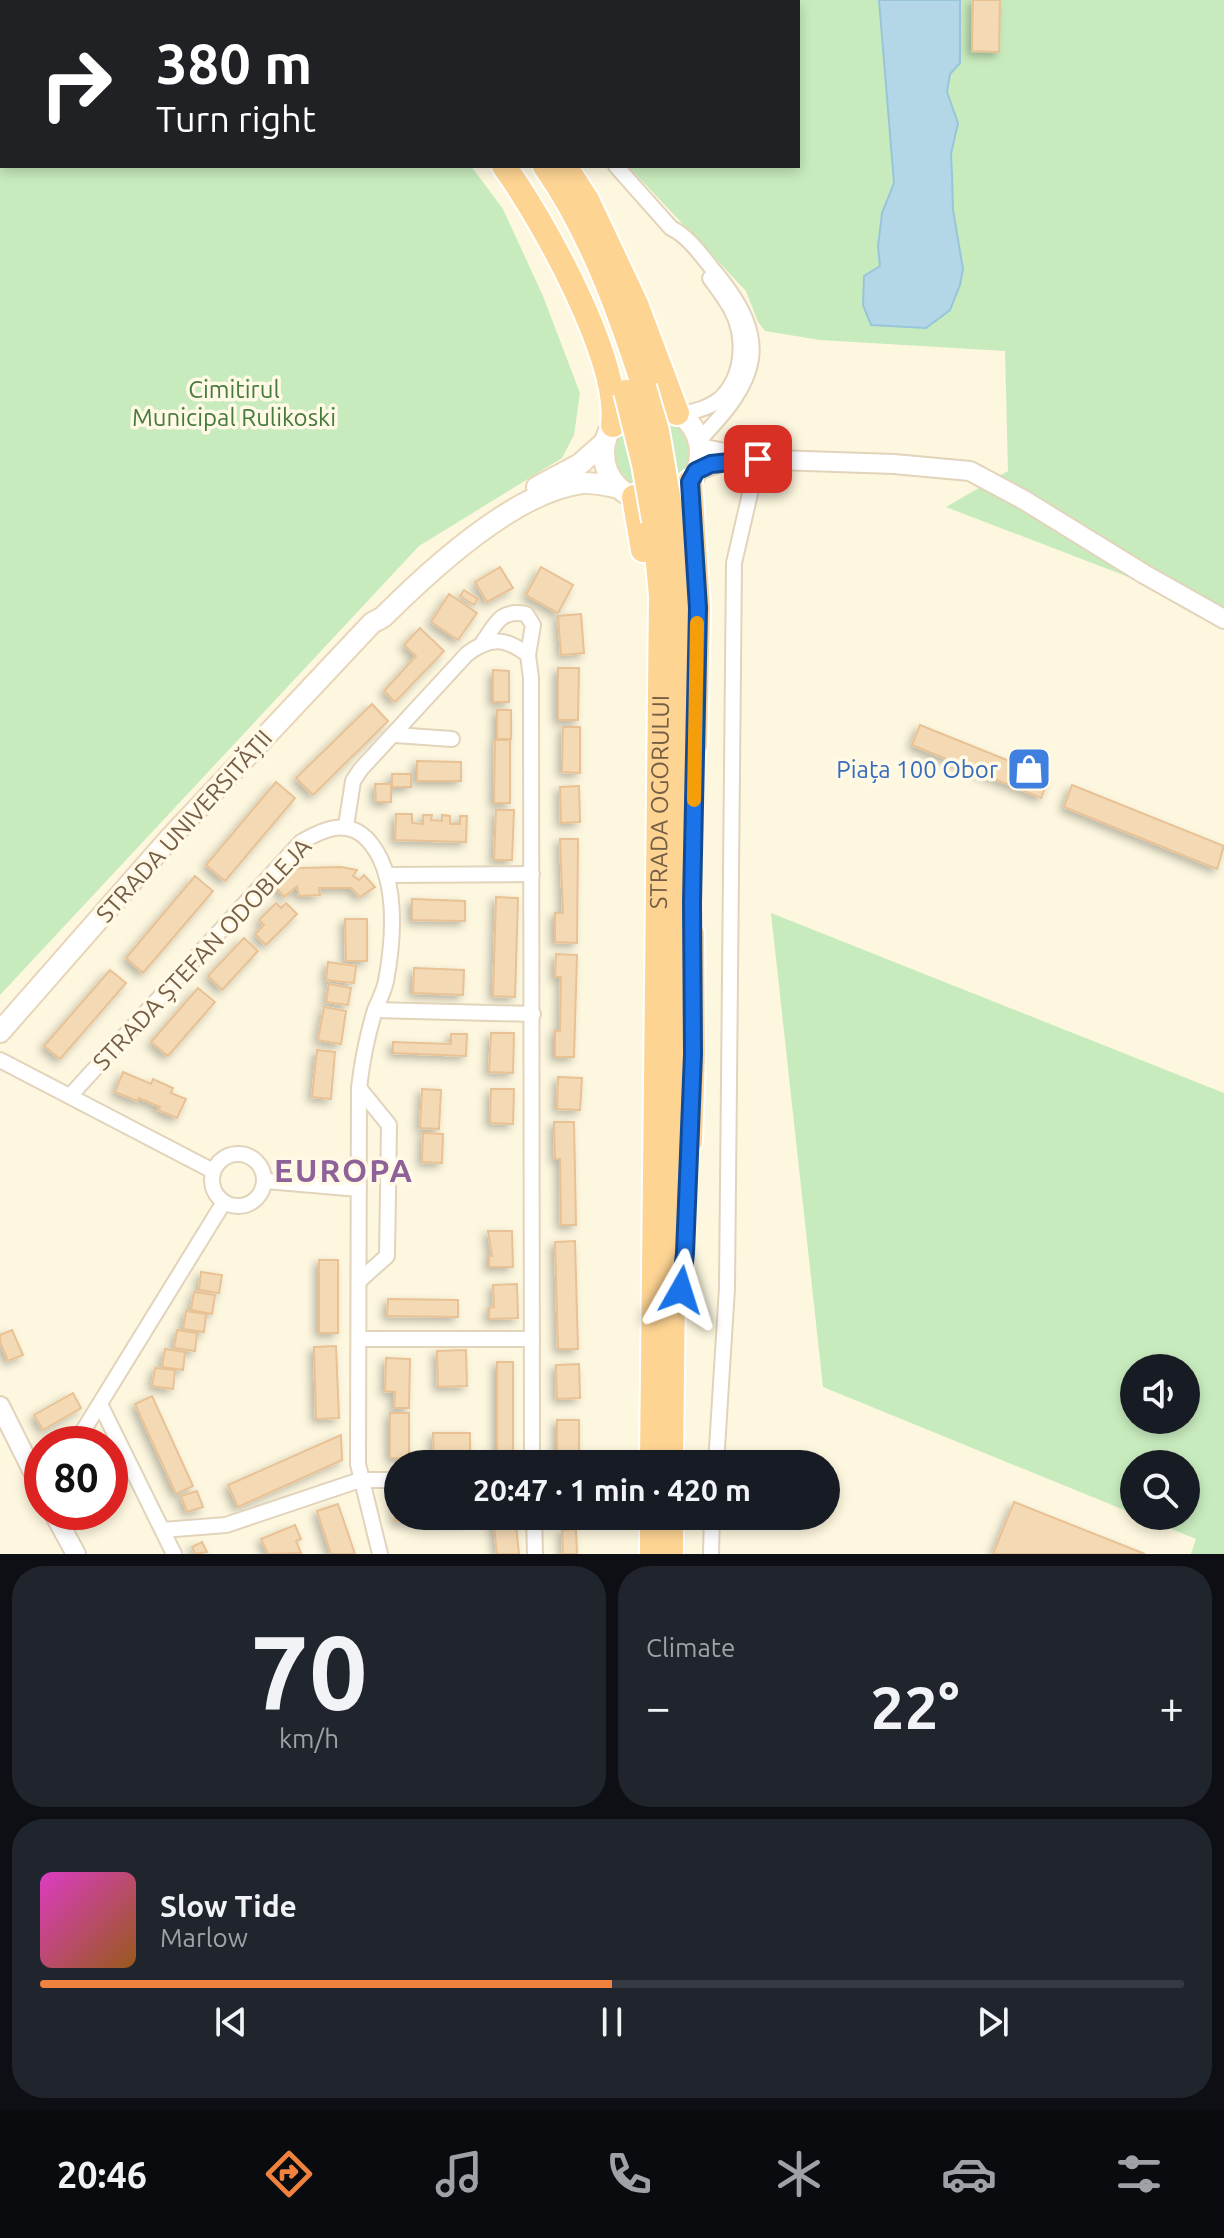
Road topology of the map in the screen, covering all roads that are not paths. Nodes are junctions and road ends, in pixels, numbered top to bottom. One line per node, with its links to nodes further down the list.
1 (505, 168): 9 (highway)
2 (524, 168): 7 (highway, STRADA OGORULUI)
3 (546, 168): 7 (highway, STRADA OGORULUI)
4 (566, 168): 8 (highway)
5 (618, 168): 6 (street)
6 (671, 228): 8 (street); 10 (street)
7 (635, 389): 34 (highway, STRADA OGORULUI, bridge)
8 (679, 414): 9 (main road); 10 (main road)
9 (609, 433): 13 (main road); 15 (main road, STRADA UNIVERSITĂȚII)
10 (698, 444): 11 (street); 12 (main road)
11 (754, 459): 12 (street); 14 (street); 43 (street)
12 (693, 476): 13 (main road); 34 (highway)
13 (627, 493): 15 (main road, STRADA UNIVERSITĂȚII); 34 (highway)
14 (1224, 619)
15 (372, 623): 25 (main road, STRADA UNIVERSITĂȚII)
16 (483, 642): 17 (street); 17 (street); 18 (street)
17 (528, 655): 21 (street)
18 (395, 735): 19 (street); 20 (street)
19 (452, 739)
20 (346, 826): 22 (street); 28 (street, STRADA ȘTEFAN ODOBLEJA)
21 (532, 874): 22 (street); 24 (street)
22 (386, 875): 23 (street)
23 (375, 1010): 24 (street); 27 (street)
24 (533, 1014): 36 (street)
25 (0, 1032)
26 (0, 1060): 28 (street)
27 (359, 1088): 31 (street); 33 (street)
28 (70, 1096): 29 (street)
29 (213, 1171): 30 (street); 32 (street)
30 (266, 1181): 31 (street); 32 (street)
31 (359, 1189): 33 (street)
32 (224, 1202): 37 (street)
33 (359, 1281): 35 (street)
34 (663, 1321): 41 (highway, STRADA OGORULUI); 42 (highway, STRADA OGORULUI)
35 (359, 1339): 36 (street); 45 (street)
36 (532, 1339): 40 (street)
37 (100, 1404): 39 (street); 48 (street)
38 (0, 1406): 44 (street)
39 (86, 1426)
40 (532, 1450)
41 (653, 1450)
42 (670, 1450)
43 (717, 1450)
44 (24, 1454)
45 (360, 1480): 46 (street); 48 (street); 55 (street)
46 (384, 1480)
47 (63, 1530): 53 (street)
48 (163, 1530): 54 (street)
49 (534, 1530): 56 (street)
50 (652, 1530): 57 (highway)
51 (671, 1530): 58 (highway)
52 (712, 1530): 59 (street)
53 (76, 1554)
54 (174, 1554)
55 (380, 1554)
56 (535, 1554)
57 (652, 1554)
58 (671, 1554)
59 (711, 1554)

